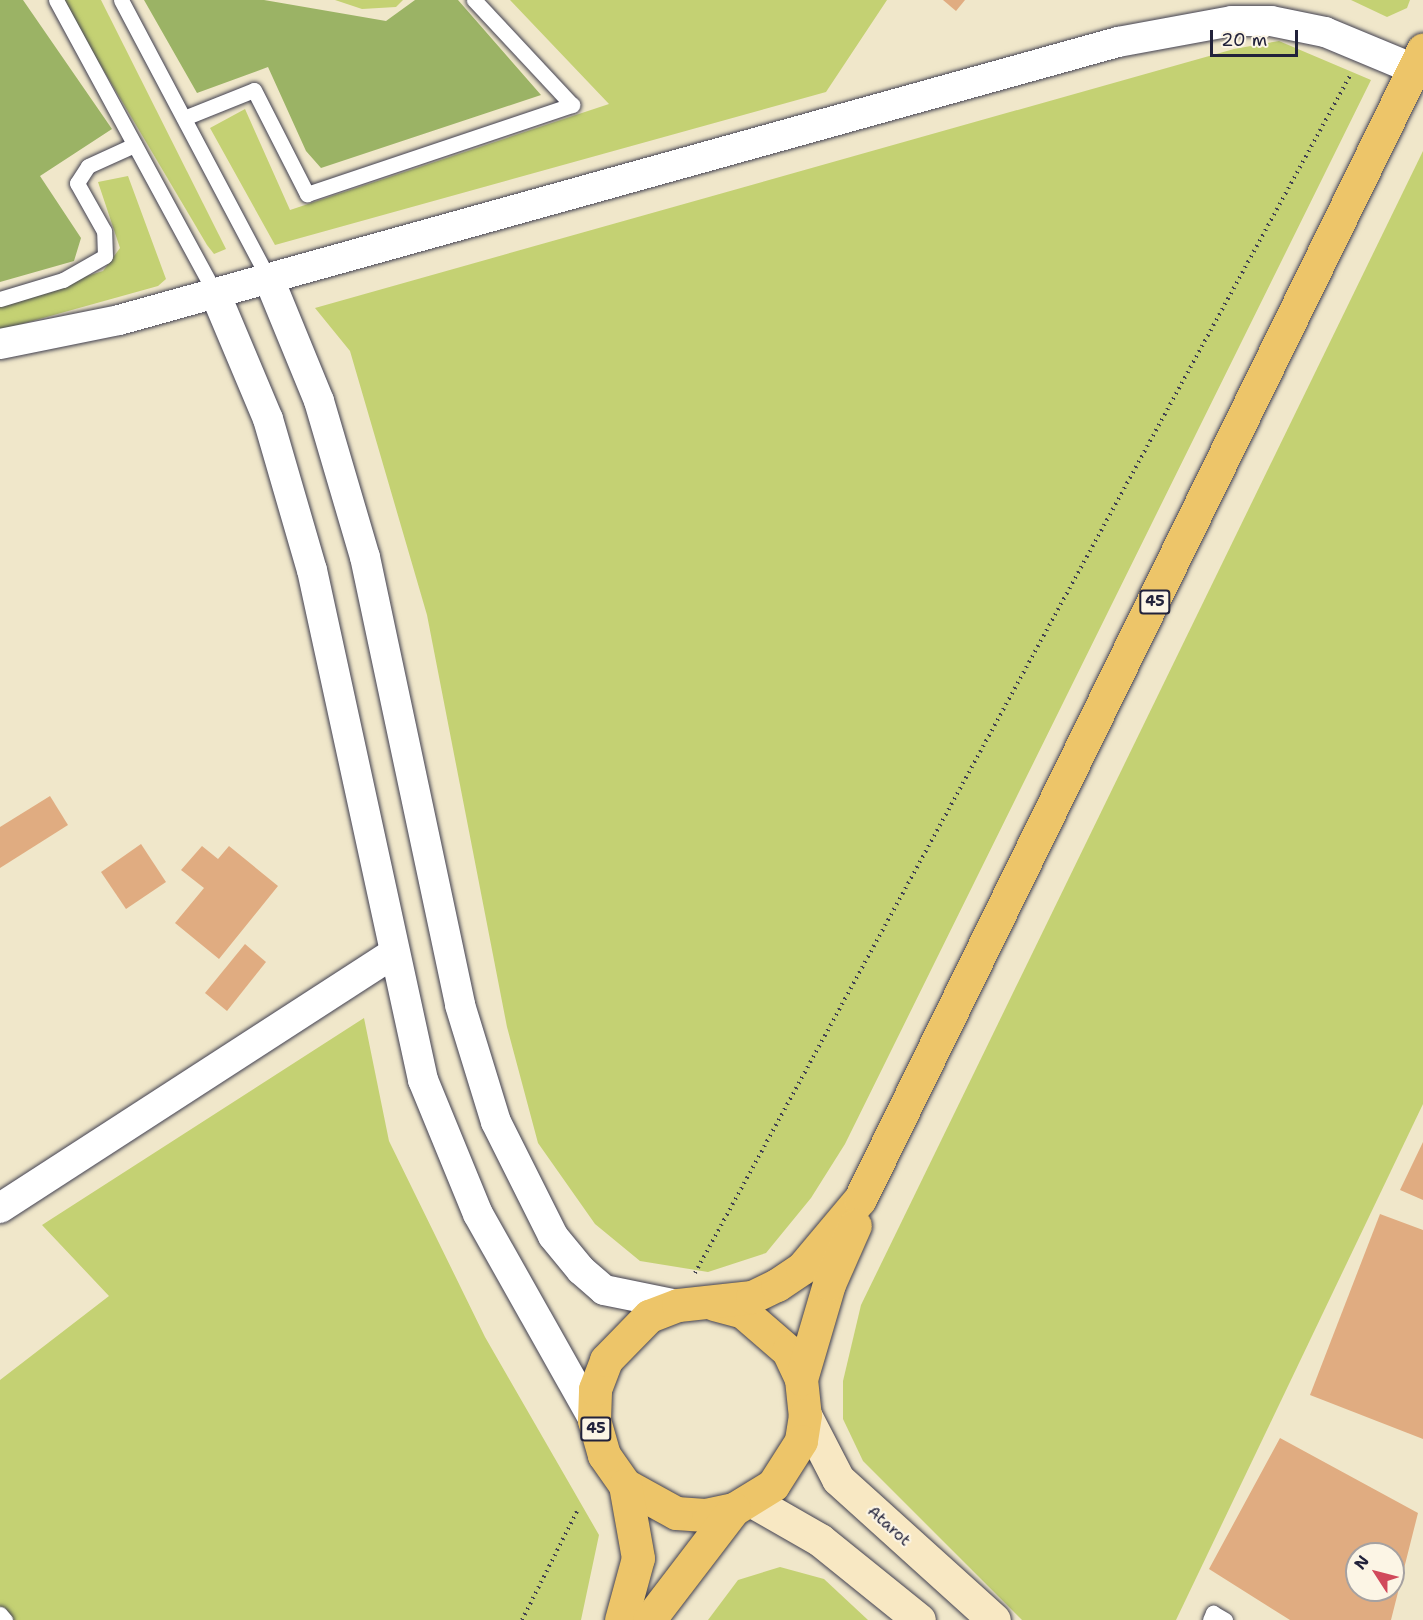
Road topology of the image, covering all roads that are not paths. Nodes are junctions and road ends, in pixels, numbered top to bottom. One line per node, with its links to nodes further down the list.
1 (56, 0): 7 (lane)
2 (121, 0): 6 (lane)
3 (474, 0): 6 (lane)
4 (1275, 11): 5 (street); 8 (street)
5 (1419, 60): 13 (highway, 45)
6 (184, 118): 8 (lane)
7 (134, 145): 9 (lane); 10 (lane)
8 (269, 279): 9 (street); 16 (street)
9 (215, 293): 11 (street); 12 (street)
10 (0, 299)
11 (0, 344)
12 (393, 954): 14 (street); 19 (street)
13 (886, 1152): 15 (highway, 45); 17 (highway, 45)
14 (0, 1208)
15 (714, 1304): 16 (highway, 45); 17 (highway, 45)
16 (678, 1305): 19 (highway, 45)
17 (801, 1378): 18 (highway, 45)
18 (805, 1415): 21 (highway, 45); 27 (street, Atarot)
19 (594, 1420): 20 (highway, 45)
20 (625, 1485): 21 (highway, 45); 24 (highway, 45)
21 (743, 1505): 25 (highway, 45); 26 (street)
22 (0, 1614): 23 (lane)
23 (5, 1620)
24 (621, 1620)
25 (649, 1620)
26 (919, 1620)
27 (994, 1620)
28 (1210, 1620): 29 (lane)
29 (1225, 1620)

